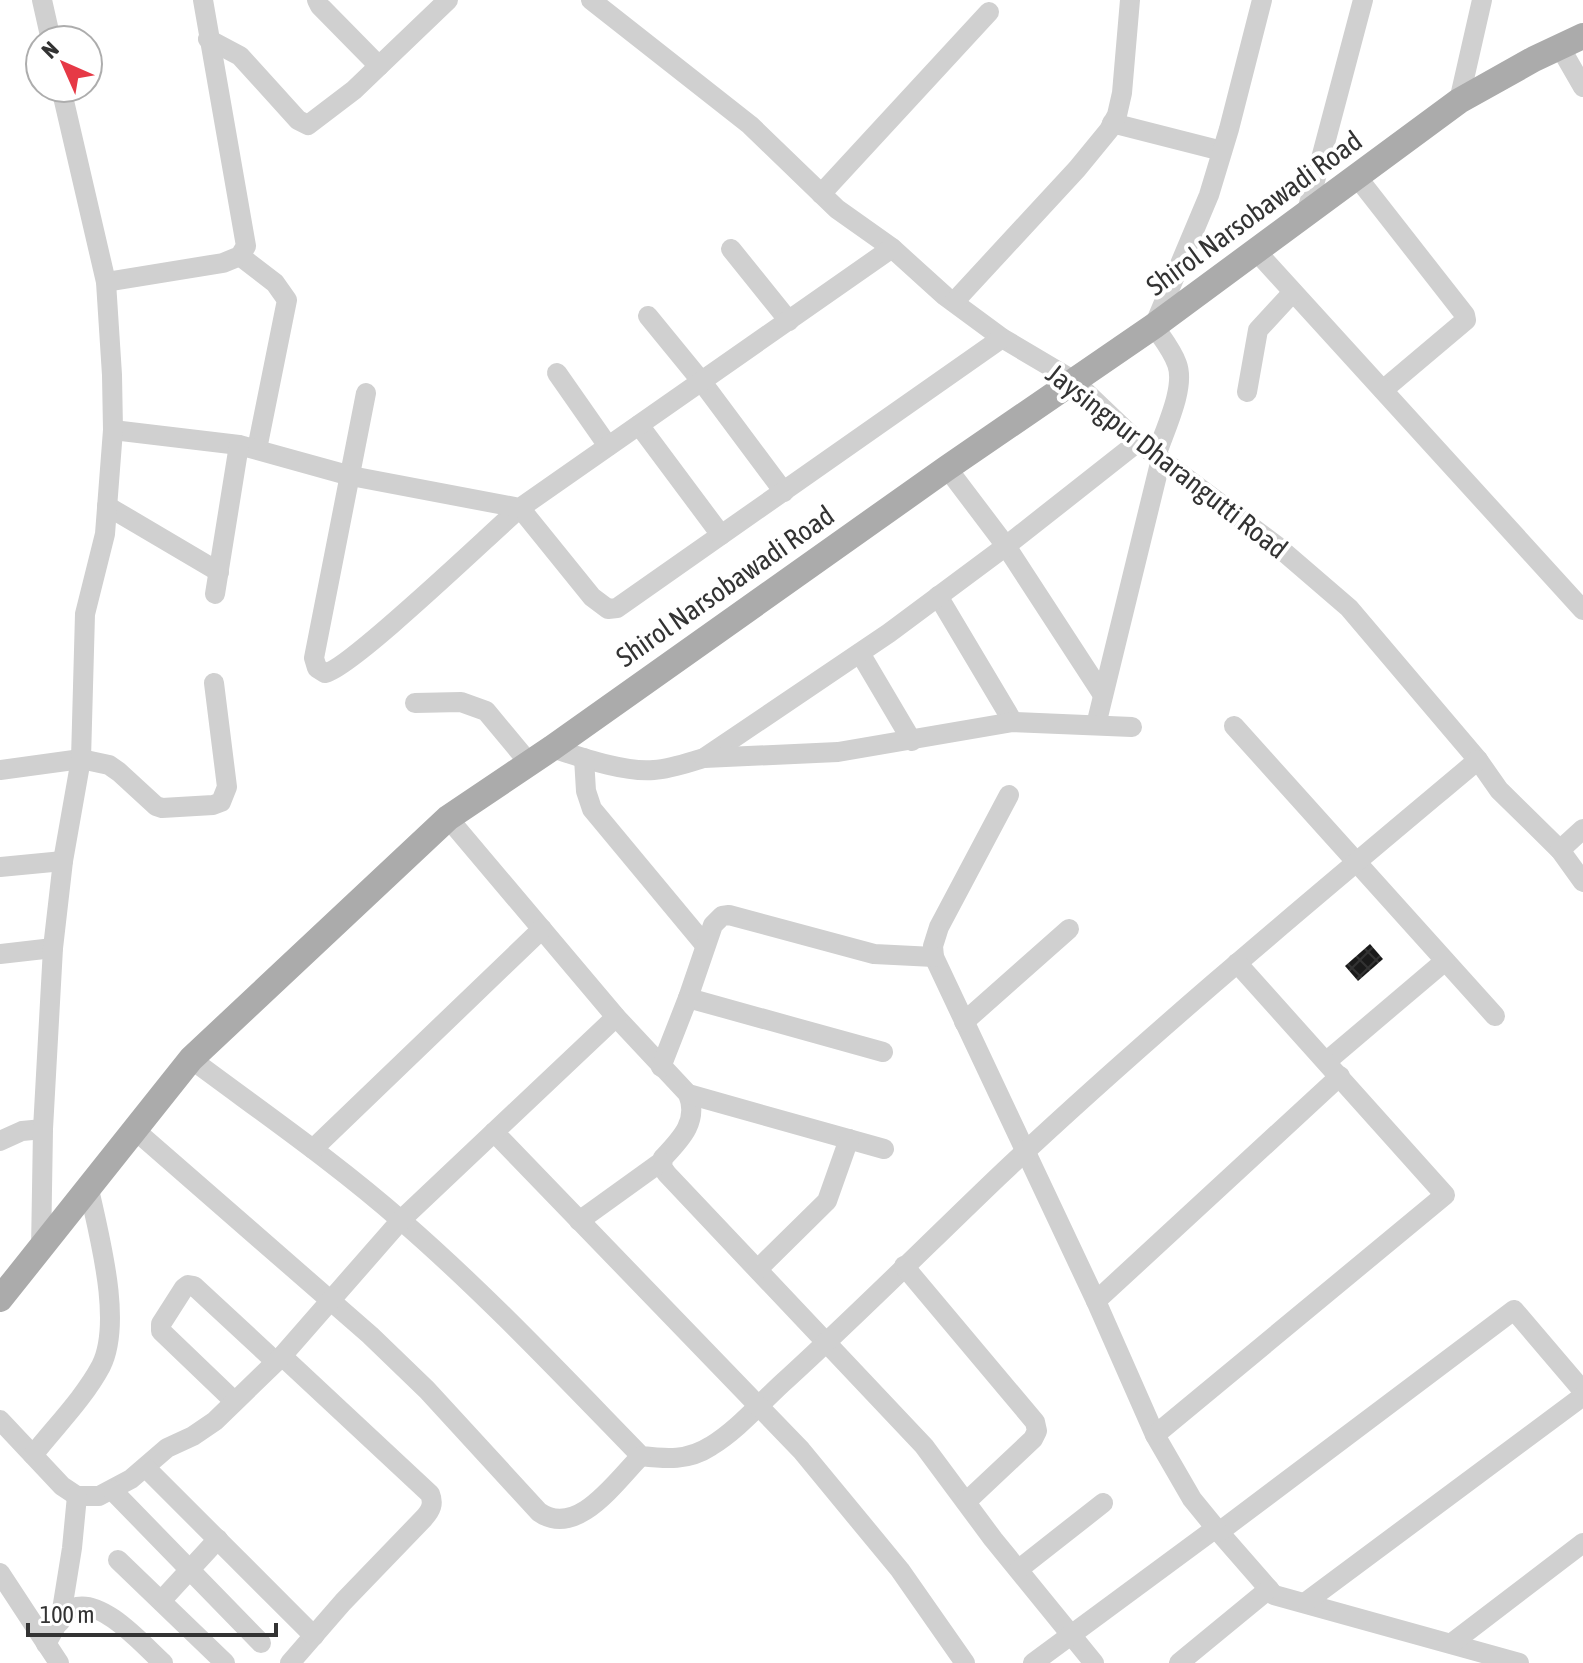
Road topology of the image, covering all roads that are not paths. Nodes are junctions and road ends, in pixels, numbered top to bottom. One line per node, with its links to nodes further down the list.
1 (42, 0): 11 (street)
2 (203, 0): 12 (street)
3 (317, 0): 14 (street)
4 (448, 0): 14 (street)
5 (591, 0): 21 (street, Jaysingpur Dharangutti Road)
6 (1130, 0): 18 (street)
7 (1262, 0): 19 (street)
8 (1363, 0): 22 (street)
9 (1482, 0): 16 (street)
10 (989, 12): 21 (street)
11 (47, 24)
12 (208, 39): 14 (street); 26 (street)
13 (1571, 41): 15 (street); 16 (main road, Shirol Narsobawadi Road)
14 (379, 66)
15 (1583, 87)
16 (1459, 101): 20 (main road, Shirol Narsobawadi Road)
17 (65, 104): 27 (street)
18 (1112, 123): 19 (street); 29 (street)
19 (1222, 151): 32 (street)
20 (1357, 177): 22 (main road, Shirol Narsobawadi Road); 37 (street)
21 (821, 194): 23 (street, Jaysingpur Dharangutti Road)
22 (1306, 215): 25 (main road, Shirol Narsobawadi Road)
23 (892, 248): 29 (street, Jaysingpur Dharangutti Road); 31 (street)
24 (731, 249): 31 (street)
25 (1256, 251): 28 (street); 32 (main road, Shirol Narsobawadi Road)
26 (240, 256): 27 (street); 44 (street)
27 (106, 282): 41 (street)
28 (1293, 292): 37 (street); 38 (street)
29 (954, 302): 33 (street, Jaysingpur Dharangutti Road)
30 (648, 316): 36 (street)
31 (789, 321): 36 (street)
32 (1154, 326): 35 (main road, Shirol Narsobawadi Road); 45 (street)
33 (1002, 338): 35 (street, Jaysingpur Dharangutti Road); 48 (street)
34 (557, 373): 43 (street)
35 (1073, 380): 42 (street, Jaysingpur Dharangutti Road); 46 (main road, Shirol Narsobawadi Road)
36 (702, 382): 40 (street); 48 (street)
37 (1383, 390): 56 (street)
38 (1247, 392)
39 (366, 393): 47 (street)
40 (639, 425): 43 (street); 51 (street)
41 (113, 430): 44 (street); 49 (street)
42 (1138, 442): 45 (street, Jaysingpur Dharangutti Road); 52 (street)
43 (608, 446): 50 (street)
44 (248, 447): 47 (street); 53 (street)
45 (1159, 457): 59 (street); 70 (street, Jaysingpur Dharangutti Road)
46 (947, 468): 52 (street); 66 (main road, Shirol Narsobawadi Road)
47 (351, 476): 50 (street); 50 (street)
48 (784, 492): 51 (street)
49 (107, 506): 53 (street); 69 (street)
50 (520, 508): 51 (street)
51 (721, 535)
52 (1006, 546): 55 (street); 59 (street)
53 (219, 572): 54 (street)
54 (215, 594)
55 (938, 596): 57 (street); 61 (street)
56 (1583, 610)
57 (860, 653): 65 (street); 68 (street)
58 (214, 683): 69 (street)
59 (1103, 695): 62 (street)
60 (415, 703): 71 (street)
61 (1013, 722): 62 (street); 65 (street)
62 (1096, 725): 64 (street)
63 (1234, 726): 78 (street)
64 (1132, 727)
65 (912, 741): 68 (street)
66 (552, 748): 67 (street); 71 (main road, Shirol Narsobawadi Road)
67 (584, 758): 68 (street); 83 (street)
68 (704, 758)
69 (81, 759): 72 (street); 77 (street)
70 (1478, 760): 76 (street, Jaysingpur Dharangutti Road); 78 (street)
71 (530, 764): 74 (main road, Shirol Narsobawadi Road)
72 (0, 770)
73 (1009, 795): 86 (street)
74 (448, 818): 81 (street); 94 (main road, Shirol Narsobawadi Road)
75 (1583, 829): 76 (street)
76 (1560, 850): 80 (street, Jaysingpur Dharangutti Road)
77 (63, 861): 79 (street); 84 (street)
78 (1356, 862): 87 (street); 88 (street)
79 (0, 867)
80 (1583, 882)
81 (542, 929): 91 (street); 103 (street)
82 (1069, 929): 92 (street)
83 (705, 945): 86 (street); 89 (street)
84 (53, 948): 85 (street); 98 (street)
85 (0, 954)
86 (934, 957): 92 (street)
87 (1445, 961): 90 (street); 96 (street)
88 (1237, 963): 96 (street); 105 (street)
89 (688, 998): 93 (street); 95 (street)
90 (1495, 1016)
91 (616, 1017): 95 (street); 100 (street)
92 (964, 1022): 105 (street)
93 (883, 1052)
94 (191, 1059): 99 (main road, Shirol Narsobawadi Road); 103 (street)
95 (661, 1067): 97 (street)
96 (1334, 1068): 114 (street); 122 (street)
97 (688, 1094): 101 (street); 106 (street)
98 (43, 1129): 102 (street); 110 (street)
99 (136, 1131): 107 (main road, Shirol Narsobawadi Road); 115 (street)
100 (494, 1132): 108 (street); 109 (street)
101 (849, 1139): 104 (street); 112 (street)
102 (0, 1141)
103 (313, 1149): 108 (street)
104 (884, 1149)
105 (1025, 1152): 111 (street); 114 (street)
106 (661, 1162): 109 (street); 112 (street)
107 (89, 1189): 110 (main road, Shirol Narsobawadi Road); 123 (street)
108 (401, 1220): 115 (street); 124 (street)
109 (579, 1221): 120 (street)
110 (41, 1250): 113 (main road, Shirol Narsobawadi Road)
111 (904, 1266): 116 (street); 128 (street)
112 (758, 1269): 116 (street)
113 (4, 1285)
114 (1096, 1301): 122 (street)
115 (330, 1302): 117 (street); 124 (street)
116 (827, 1342): 120 (street); 128 (street)
117 (279, 1359): 119 (street); 119 (street); 142 (street)
118 (1583, 1394): 130 (street); 139 (street)
119 (234, 1401): 125 (street)
120 (756, 1406): 124 (street); 150 (street)
121 (0, 1420): 123 (street)
122 (1155, 1435): 130 (street)
123 (33, 1455): 127 (street)
124 (641, 1456)
125 (146, 1468): 126 (street); 131 (street)
126 (112, 1490): 127 (street); 135 (street)
127 (77, 1496): 140 (street)
128 (966, 1502): 134 (street)
129 (1103, 1503): 134 (street)
130 (1218, 1530): 137 (street); 141 (street)
131 (218, 1539): 135 (street); 142 (street)
132 (1583, 1543): 144 (street)
133 (118, 1560): 138 (street)
134 (1019, 1569): 141 (street)
135 (190, 1570): 138 (street); 143 (street)
136 (0, 1573): 145 (street)
137 (1269, 1589): 139 (street); 153 (street)
138 (161, 1601): 148 (street)
139 (1306, 1602): 144 (street)
140 (60, 1622): 145 (street); 147 (street)
141 (1072, 1634): 151 (street); 152 (street)
142 (314, 1636): 149 (street)
143 (261, 1643)
144 (1452, 1643): 154 (street)
145 (46, 1644): 146 (street)
146 (59, 1663)
147 (163, 1663)
148 (225, 1663)
149 (290, 1663)
150 (965, 1663)
151 (1033, 1663)
152 (1094, 1663)
153 (1179, 1663)
154 (1519, 1663)

